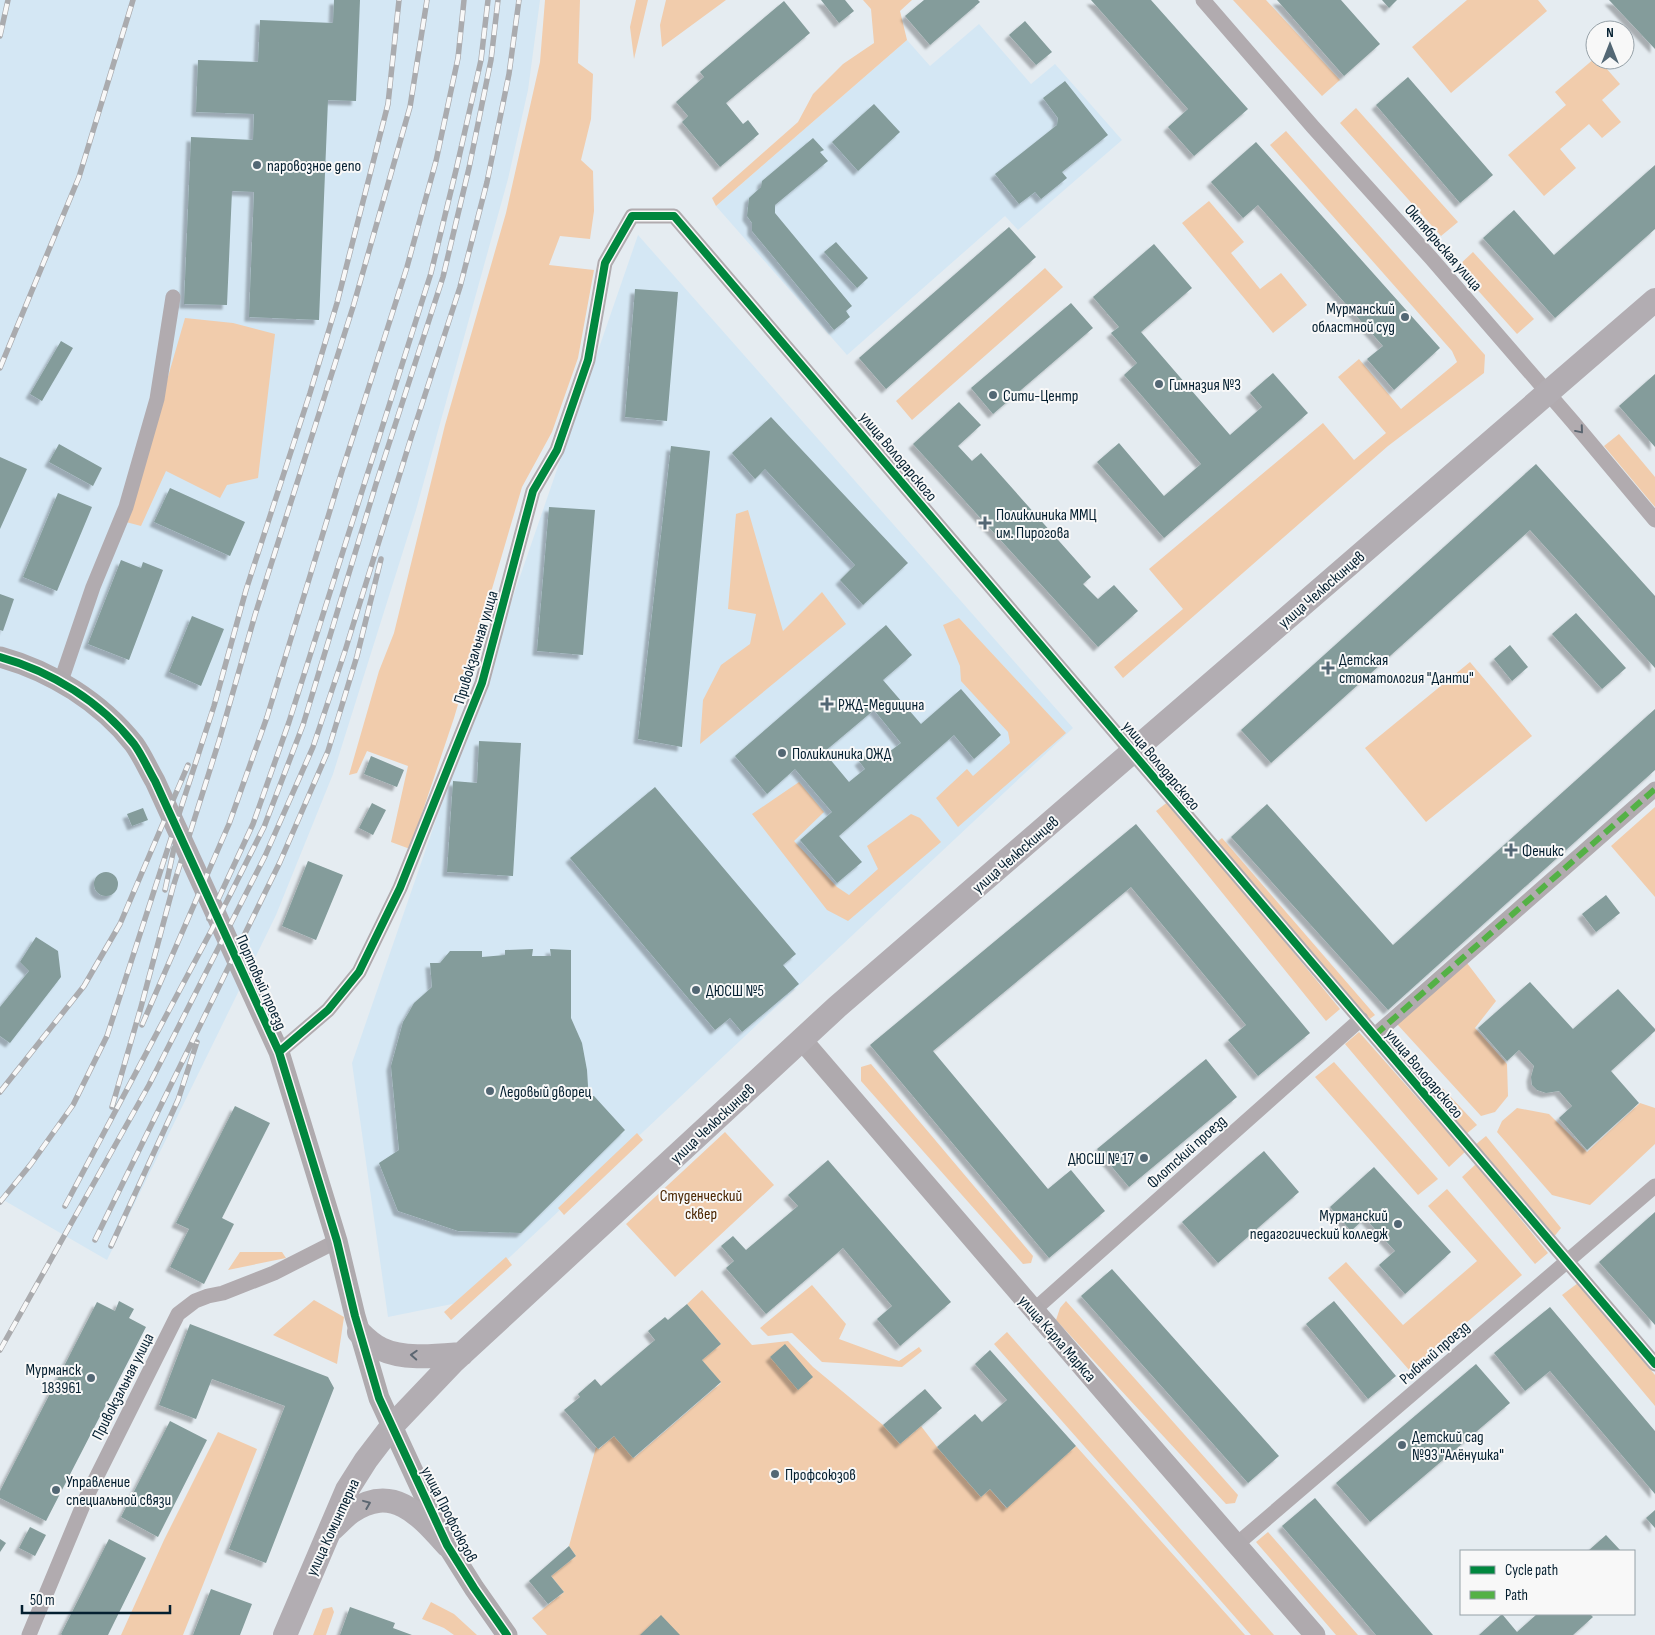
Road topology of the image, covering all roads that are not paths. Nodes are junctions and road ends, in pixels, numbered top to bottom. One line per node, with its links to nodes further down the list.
1 (1203, 0): 5 (street, Октябрьская улица)
2 (632, 216): 9 (street, улица Володарского); 14 (street, Привокзальная улица)
3 (173, 297): 8 (street)
4 (1655, 300): 5 (main road, улица Челюскинцев)
5 (1548, 394): 6 (street, Октябрьская улица, one-way to 6); 9 (main road, улица Челюскинцев)
6 (1655, 520)
7 (0, 657): 8 (street, Портовый проезд)
8 (61, 681): 14 (street, Портовый проезд)
9 (1133, 752): 11 (street, улица Володарского); 13 (main road, улица Челюскинцев)
10 (1655, 789): 12 (street)
11 (1361, 1019): 12 (street, улица Володарского); 18 (street, Флотский проезд)
12 (1375, 1035): 17 (street, улица Володарского)
13 (802, 1040): 18 (street, улица Карла Маркса); 20 (main road, улица Челюскинцев)
14 (279, 1052): 16 (street, Портовый проезд)
15 (1655, 1186): 17 (street, Рыбный проезд)
16 (337, 1241): 19 (street, Портовый проезд); 26 (street, Привокзальная улица)
17 (1567, 1261): 21 (street, улица Володарского); 24 (street, Рыбный проезд)
18 (1034, 1310): 24 (street, улица Карла Маркса)
19 (360, 1332): 20 (main road, one-way to 19); 22 (street, Портовый проезд)
20 (462, 1354): 22 (main road, улица Челюскинцев)
21 (1655, 1364)
22 (392, 1426): 23 (main road, улица Коминтерна); 25 (street, улица Профсоюзов)
23 (328, 1533): 25 (main road, one-way to 25); 27 (main road, улица Коминтерна)
24 (1236, 1544): 29 (street, улица Карла Маркса)
25 (446, 1545): 28 (street, улица Профсоюзов)
26 (29, 1635)
27 (285, 1635)
28 (507, 1635)
29 (1315, 1635)

